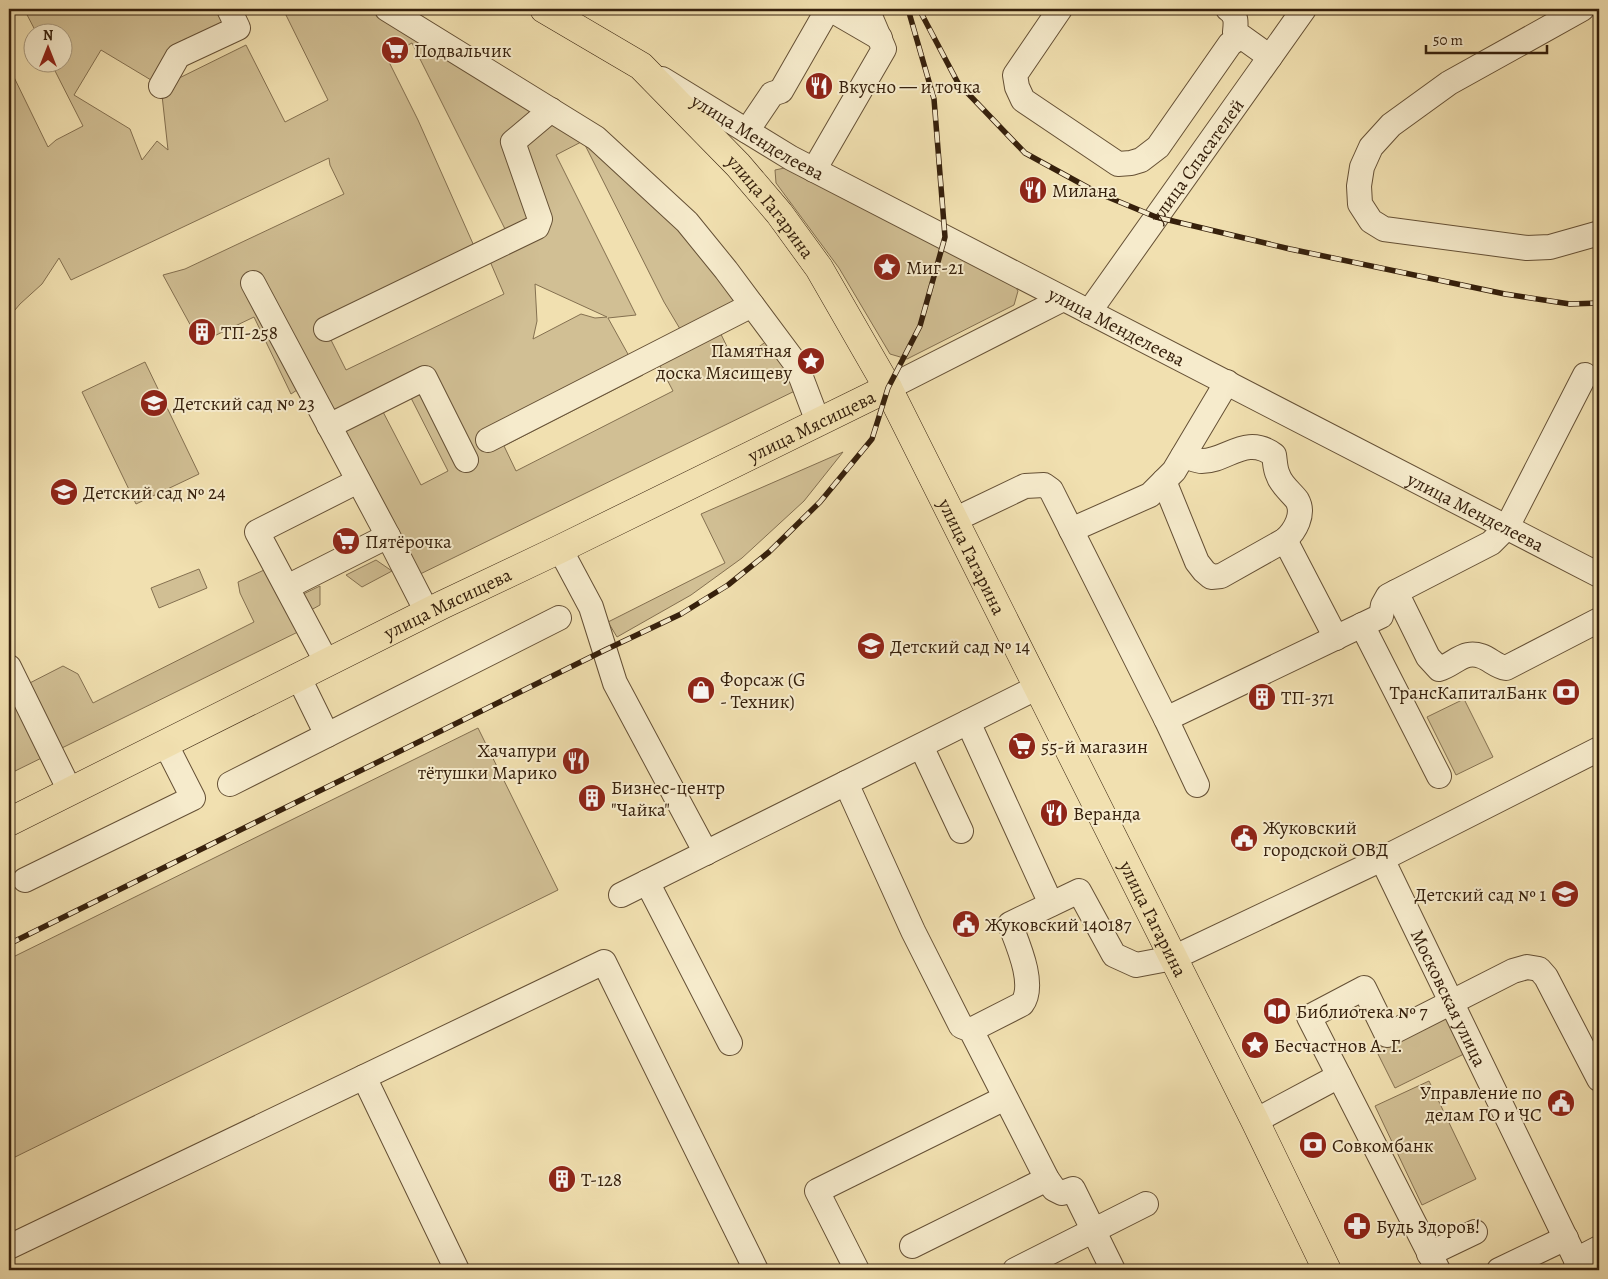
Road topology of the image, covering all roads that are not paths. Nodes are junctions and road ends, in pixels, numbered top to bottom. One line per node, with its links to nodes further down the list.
1 (229, 9): 15 (street)
2 (387, 9): 17 (street)
3 (544, 9): 14 (main road, улица Гагарина)
4 (817, 9): 16 (street)
5 (829, 9): 12 (street); 16 (street)
6 (867, 9): 12 (street)
7 (1060, 9): 11 (street)
8 (1228, 9): 11 (street)
9 (1304, 9): 13 (street, улица Спасателей)
10 (1582, 9): 20 (street)
11 (1240, 36): 13 (street)
12 (880, 38): 19 (street)
13 (1270, 57): 24 (street, улица Спасателей)
14 (641, 66): 18 (street, улица Менделеева); 28 (main road, улица Гагарина)
15 (162, 86)
16 (772, 94): 18 (street)
17 (551, 110): 23 (street); 25 (street)
18 (747, 131): 19 (street, улица Менделеева)
19 (814, 170): 22 (street, улица Менделеева)
20 (1599, 234)
21 (253, 283): 30 (street)
22 (1064, 299): 24 (street, улица Менделеева); 28 (street)
23 (752, 305): 29 (street); 31 (street)
24 (1089, 312): 27 (street, улица Менделеева)
25 (326, 329)
26 (1585, 375): 37 (street)
27 (1227, 382): 32 (street); 37 (street, улица Менделеева)
28 (888, 388): 29 (main road, улица Мясищева); 36 (main road, улица Гагарина)
29 (818, 422): 41 (main road, улица Мясищева)
30 (329, 426): 33 (street); 34 (street)
31 (488, 440)
32 (1183, 456): 35 (street); 40 (street)
33 (466, 460)
34 (358, 481): 39 (street); 43 (street)
35 (1164, 481): 38 (street); 40 (street)
36 (954, 520): 38 (street); 53 (main road, улица Гагарина)
37 (1507, 527): 42 (street, улица Менделеева); 44 (street)
38 (1071, 530): 54 (street)
39 (388, 536): 43 (street); 45 (street)
40 (1285, 540): 49 (street)
41 (560, 549): 45 (main road, улица Мясищева); 67 (street)
42 (1599, 575)
43 (287, 587): 50 (street)
44 (1396, 592): 47 (street); 48 (street)
45 (428, 612): 50 (main road, улица Мясищева)
46 (559, 618): 56 (street)
47 (1599, 620)
48 (1362, 625): 49 (street); 60 (street)
49 (1336, 638): 54 (street)
50 (327, 663): 52 (main road, улица Мясищева)
51 (9, 667): 64 (street)
52 (298, 676): 56 (street); 57 (main road, улица Мясищева)
53 (1038, 687): 55 (street); 73 (main road, улица Гагарина)
54 (1166, 719): 63 (street)
55 (968, 722): 58 (street); 72 (street)
56 (327, 734): 62 (street)
57 (165, 744): 64 (main road, улица Мясищева); 69 (street)
58 (921, 746): 61 (street); 66 (street)
59 (1599, 749): 68 (street)
60 (1439, 776)
61 (846, 783): 67 (street); 75 (street)
62 (230, 784)
63 (1197, 785)
64 (70, 792): 65 (main road, улица Мясищева)
65 (9, 822)
66 (960, 831)
67 (706, 853): 70 (street)
68 (1382, 859): 73 (street); 74 (street, Московская улица)
69 (25, 880)
70 (647, 882): 71 (street); 76 (street)
71 (621, 895)
72 (1052, 904): 73 (street); 75 (street)
73 (1173, 958): 81 (main road, улица Гагарина)
74 (1451, 1002): 77 (street); 79 (street); 86 (street, Московская улица)
75 (971, 1030): 80 (street)
76 (730, 1043)
77 (1339, 1076): 81 (street); 90 (street)
78 (364, 1077): 88 (street); 93 (street); 94 (street)
79 (1599, 1079)
80 (1005, 1098): 82 (street); 95 (street)
81 (1254, 1120): 98 (main road, улица Гагарина)
82 (1047, 1179): 84 (street); 87 (street)
83 (1146, 1204): 84 (street)
84 (1093, 1231): 96 (street); 97 (street)
85 (1475, 1232): 90 (street)
86 (1566, 1238): 91 (street, Московская улица); 92 (street)
87 (912, 1246)
88 (9, 1248)
89 (1599, 1248): 91 (street)
90 (1433, 1262)
91 (1579, 1265)
92 (1506, 1269)
93 (457, 1270)
94 (756, 1270)
95 (856, 1270)
96 (1015, 1270)
97 (1114, 1270)
98 (1327, 1270)

